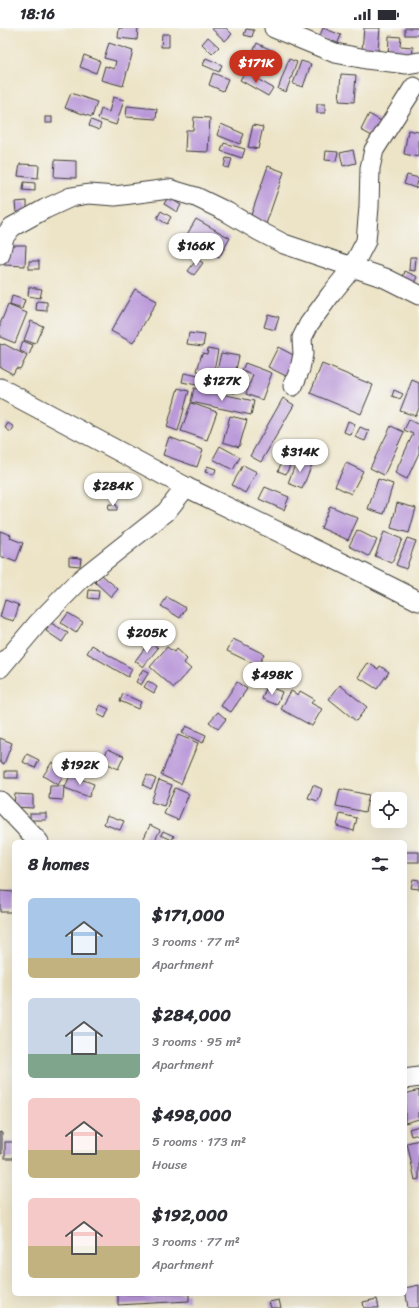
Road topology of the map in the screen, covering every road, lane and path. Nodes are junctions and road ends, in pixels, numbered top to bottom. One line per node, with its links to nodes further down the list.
1 (274, 28): 2 (street)
2 (413, 63): 3 (street)
3 (416, 89): 5 (street)
4 (0, 255): 5 (street)
5 (352, 268): 6 (street); 7 (street)
6 (419, 295)
7 (293, 386)
8 (0, 388): 9 (street)
9 (186, 487): 10 (street); 11 (street)
10 (419, 601)
11 (0, 668)
12 (0, 801): 13 (street)
13 (37, 840)
14 (419, 1077): 15 (street)
15 (407, 1079)

